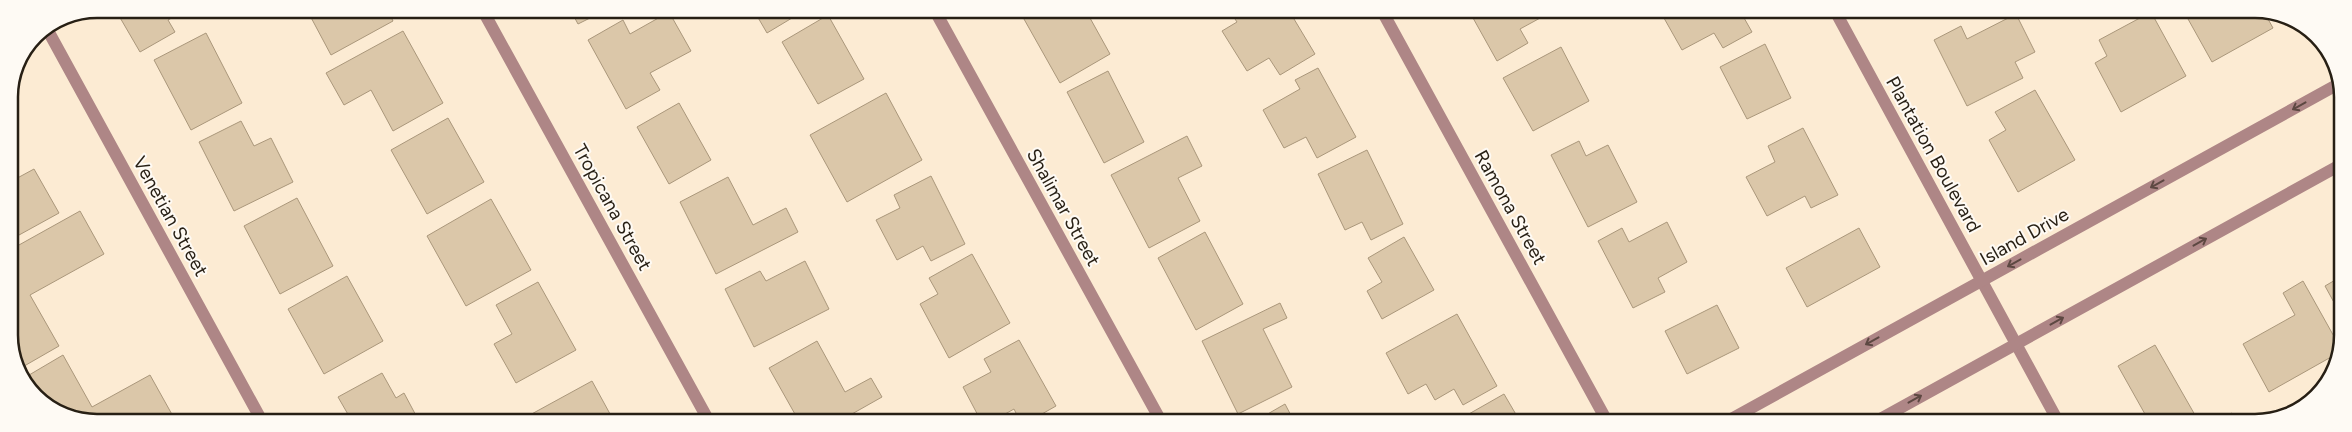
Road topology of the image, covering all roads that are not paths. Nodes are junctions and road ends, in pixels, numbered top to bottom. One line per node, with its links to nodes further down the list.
1 (487, 18): 11 (street, Tropicana Street)
2 (939, 18): 12 (street, Shalimar Street)
3 (1386, 18): 13 (street, Ramona Street)
4 (1839, 18): 8 (street, Plantation Boulevard)
5 (50, 34): 10 (street, Venetian Street)
6 (2333, 87): 8 (street, Island Drive, one-way to 8)
7 (2334, 168): 9 (street, one-way to 7)
8 (1982, 281): 9 (street, Plantation Boulevard); 14 (street, Island Drive, one-way to 14)
9 (2016, 343): 15 (street, one-way to 9); 16 (street, Plantation Boulevard)
10 (259, 414)
11 (705, 414)
12 (1157, 414)
13 (1603, 414)
14 (1740, 414)
15 (1889, 414)
16 (2054, 414)

